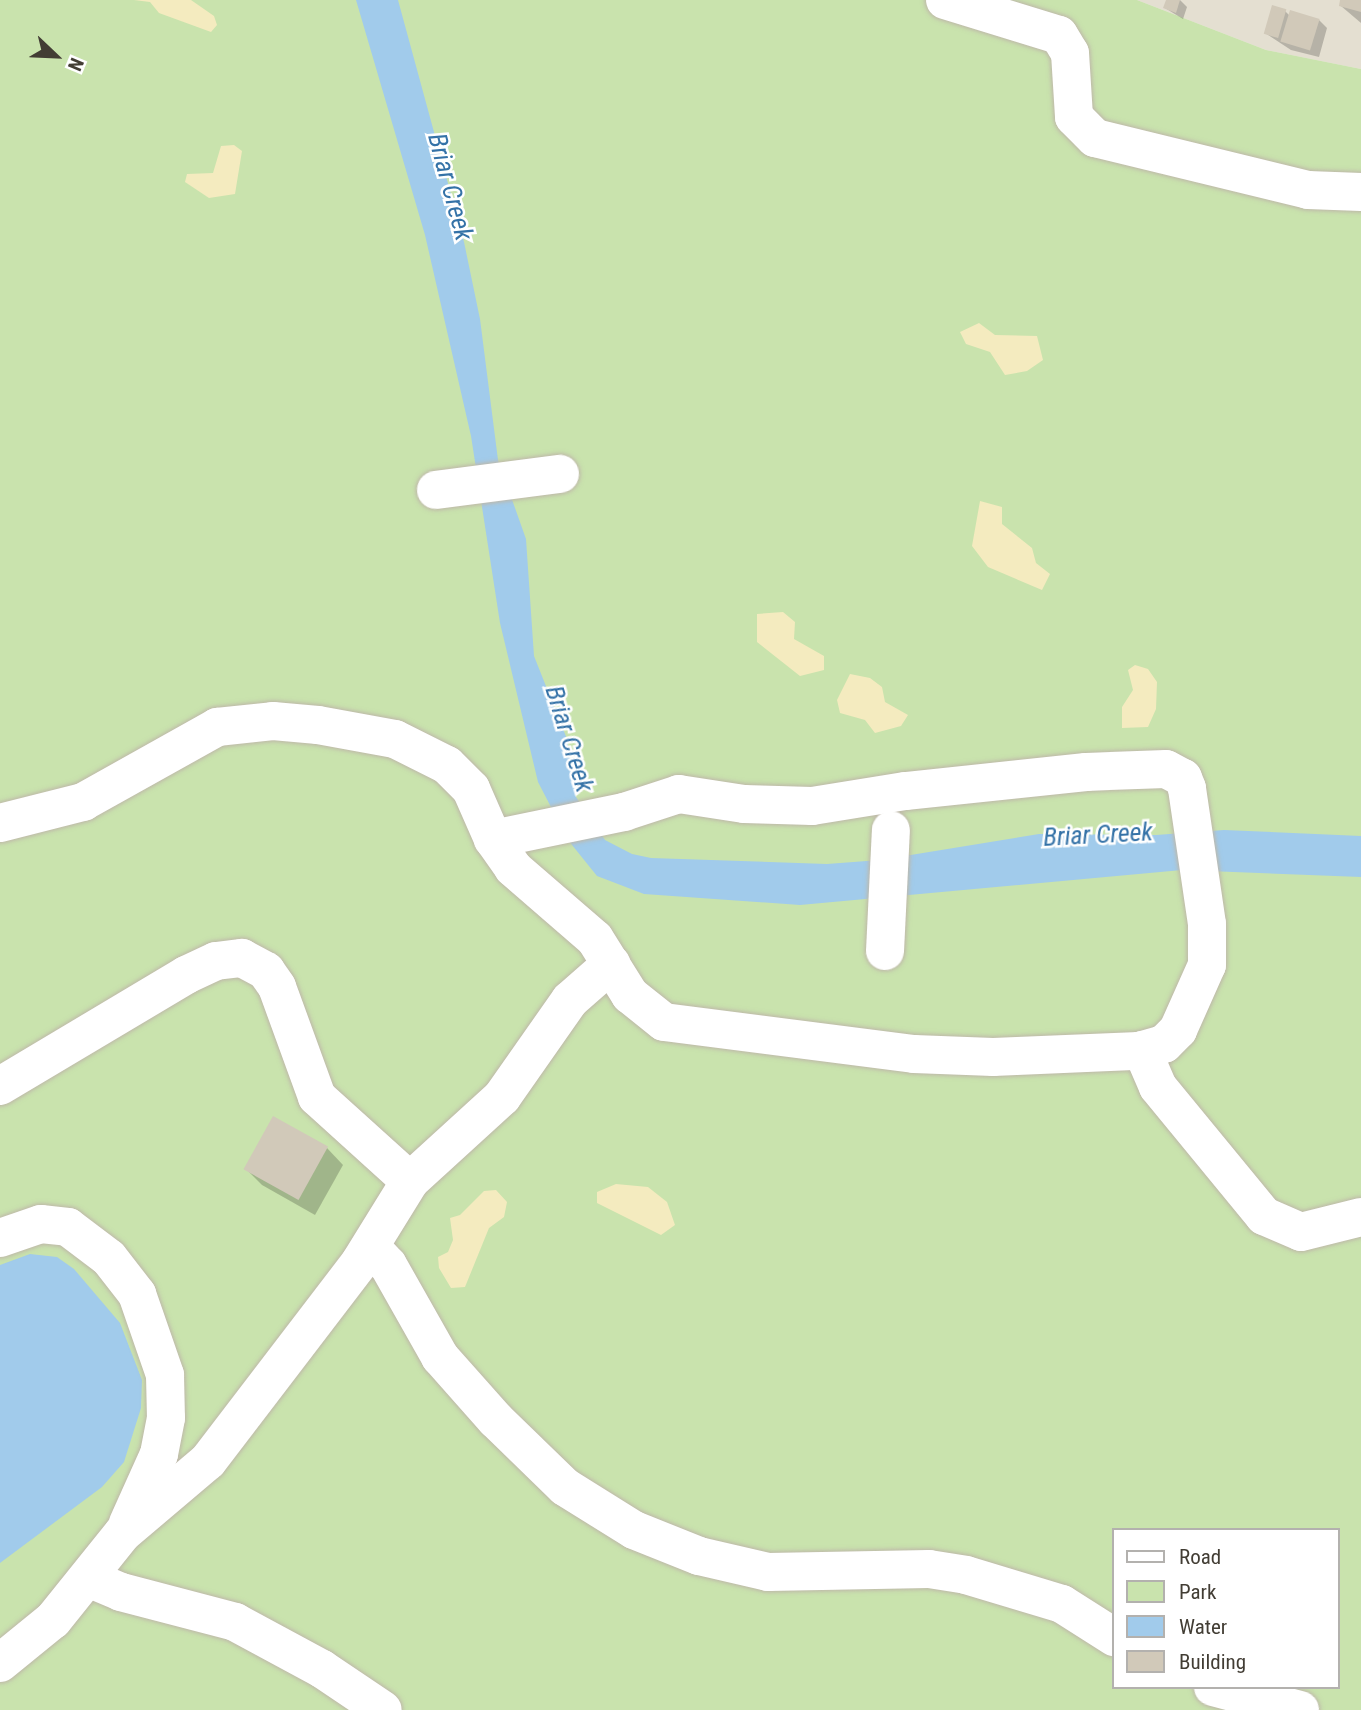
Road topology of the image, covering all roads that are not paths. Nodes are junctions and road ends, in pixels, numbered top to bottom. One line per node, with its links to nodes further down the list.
1 (945, 0): 2 (lane)
2 (1361, 192)
3 (560, 474): 4 (lane)
4 (436, 490)
5 (0, 823): 7 (lane)
6 (891, 830): 8 (lane)
7 (506, 836): 9 (lane); 10 (lane)
8 (885, 951)
9 (611, 964): 10 (lane); 12 (lane)
10 (1142, 1050): 13 (lane)
11 (0, 1086): 12 (lane)
12 (410, 1181): 15 (lane)
13 (1361, 1217)
14 (0, 1238): 16 (lane)
15 (371, 1247): 16 (lane); 18 (lane)
16 (130, 1527): 17 (lane)
17 (88, 1578): 19 (lane); 21 (lane)
18 (1112, 1636)
19 (0, 1663)
20 (1221, 1689): 22 (lane)
21 (383, 1710)
22 (1300, 1710)

